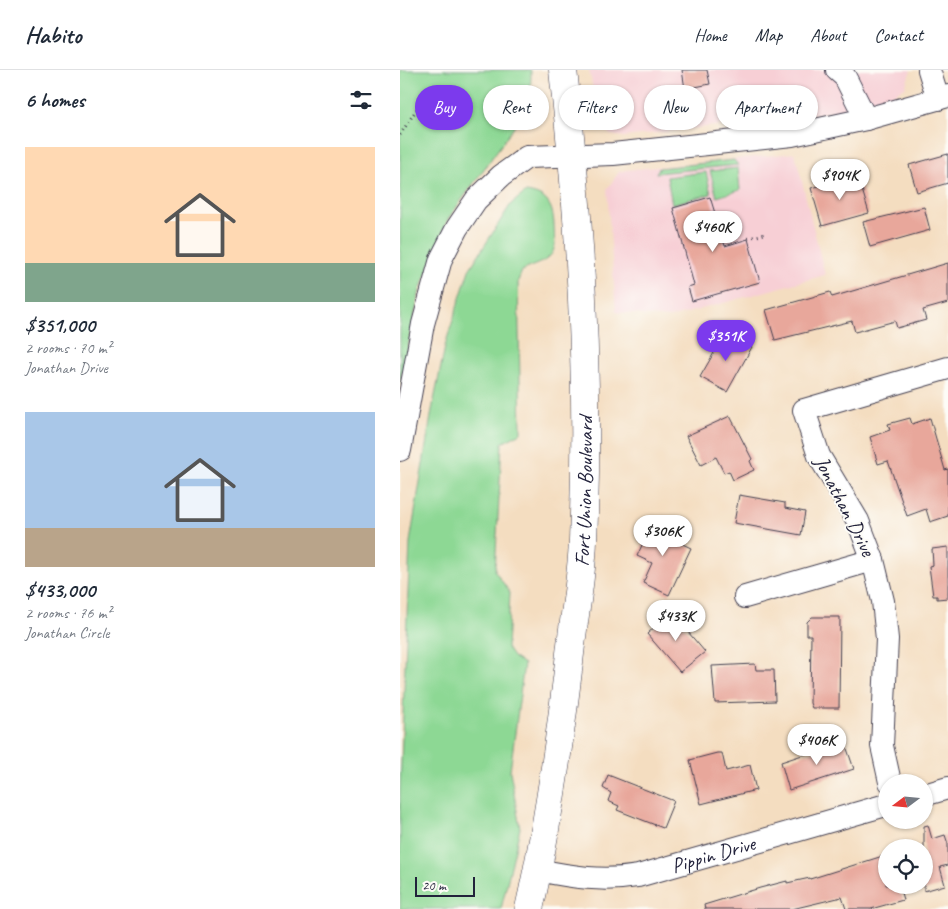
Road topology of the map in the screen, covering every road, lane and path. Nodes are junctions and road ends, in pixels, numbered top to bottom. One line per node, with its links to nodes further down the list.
1 (563, 70): 8 (main road, Fort Union Boulevard)
2 (837, 70): 6 (street)
3 (929, 70): 4 (street)
4 (943, 97): 6 (street)
5 (415, 112): 7 (path)
6 (866, 119): 8 (street)
7 (400, 134)
8 (573, 154): 12 (street); 19 (main road, Fort Union Boulevard)
9 (765, 234): 10 (path)
10 (748, 238)
11 (948, 368): 13 (street, Jonathan Drive)
12 (400, 450)
13 (873, 560): 14 (street); 15 (street, Jonathan Drive)
14 (746, 597)
15 (888, 774)
16 (948, 788): 17 (street)
17 (933, 792)
18 (878, 807): 19 (street, Pippin Drive)
19 (538, 870): 20 (main road, Fort Union Boulevard)
20 (529, 909)

